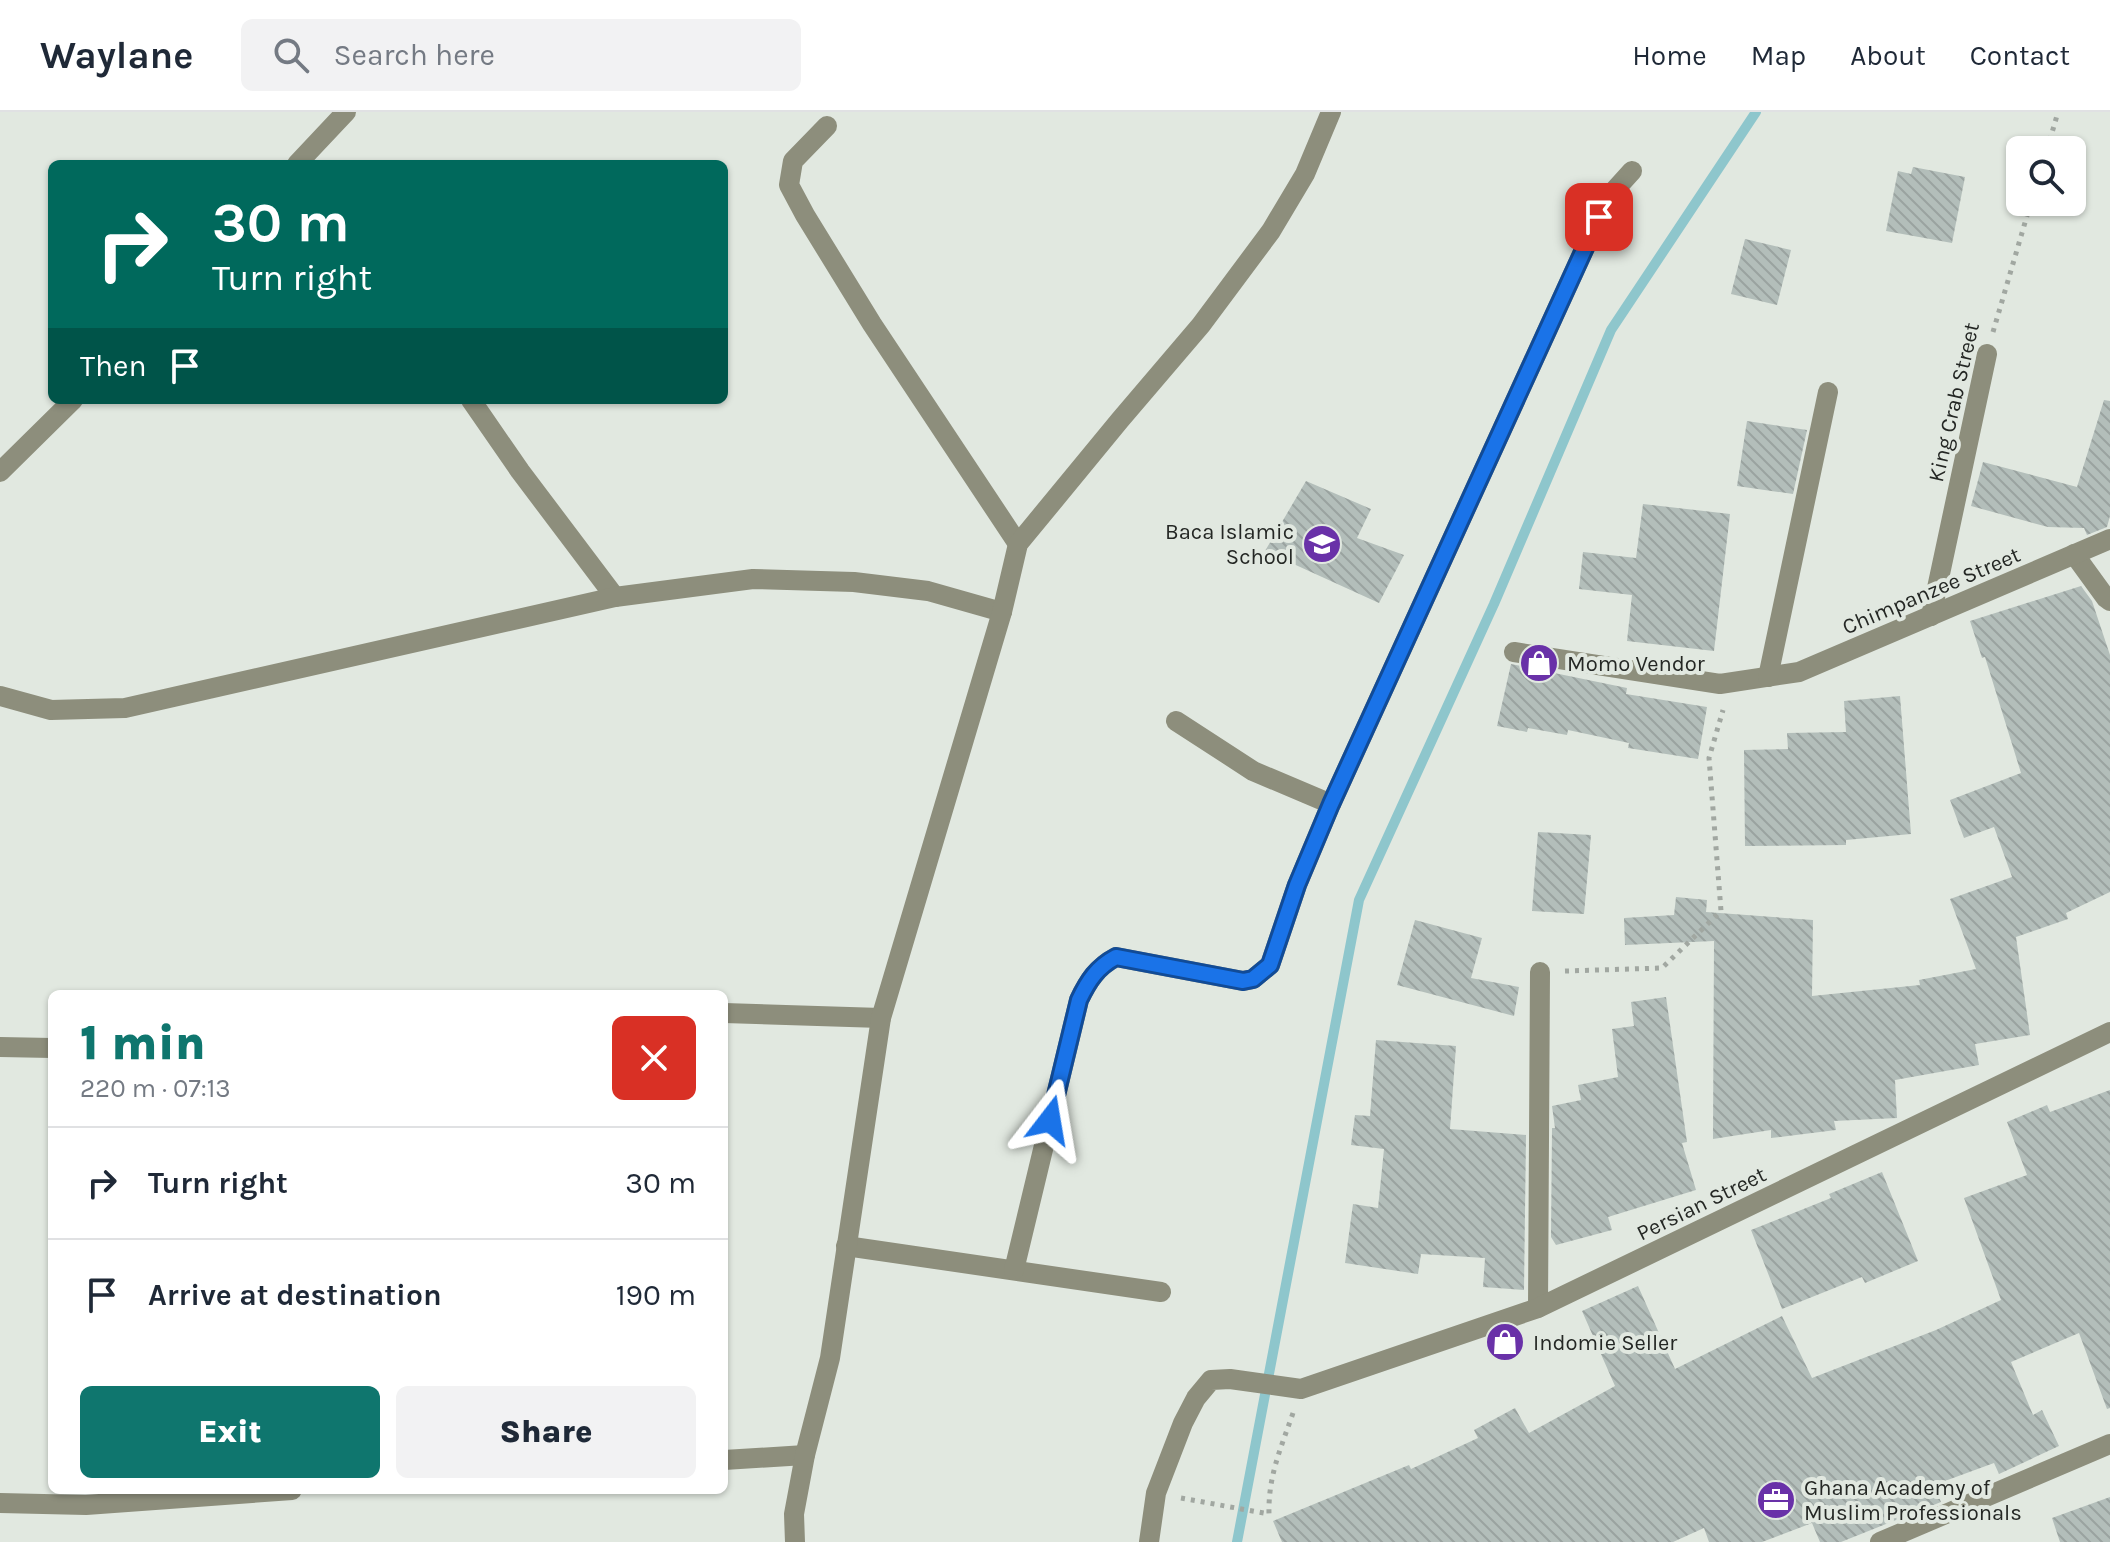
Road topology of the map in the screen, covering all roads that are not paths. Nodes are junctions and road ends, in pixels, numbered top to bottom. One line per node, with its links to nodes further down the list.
1 (346, 112): 4 (street)
2 (1331, 112): 12 (street)
3 (827, 126): 12 (street)
4 (305, 160)
5 (1632, 171): 22 (street)
6 (1987, 354): 17 (street, King Crab Street)
7 (1828, 392): 19 (street)
8 (69, 404): 10 (street)
9 (474, 404): 14 (street)
10 (0, 472)
11 (2110, 539): 13 (street, Chimpanzee Street)
12 (1018, 544): 16 (street)
13 (2074, 554): 15 (street); 17 (street, Chimpanzee Street)
14 (615, 597): 16 (street); 20 (street)
15 (2110, 601)
16 (1002, 612): 25 (street)
17 (1931, 616): 19 (street, Chimpanzee Street)
18 (1514, 652): 19 (street, Chimpanzee Street)
19 (1768, 677)
20 (0, 696)
21 (1176, 721): 22 (street)
22 (1331, 804): 30 (street)
23 (1540, 972): 32 (street)
24 (728, 1013): 25 (street)
25 (881, 1018): 29 (street)
26 (2110, 1032): 32 (street, Persian Street)
27 (0, 1047): 28 (street)
28 (48, 1048)
29 (846, 1246): 30 (street); 34 (street)
30 (1014, 1270): 31 (street)
31 (1161, 1292)
32 (1538, 1308): 39 (street, Persian Street)
33 (2110, 1444): 40 (street)
34 (805, 1455): 35 (street); 38 (street)
35 (728, 1460)
36 (237, 1494): 37 (street)
37 (0, 1503)
38 (795, 1542)
39 (1149, 1542)
40 (1880, 1542)

